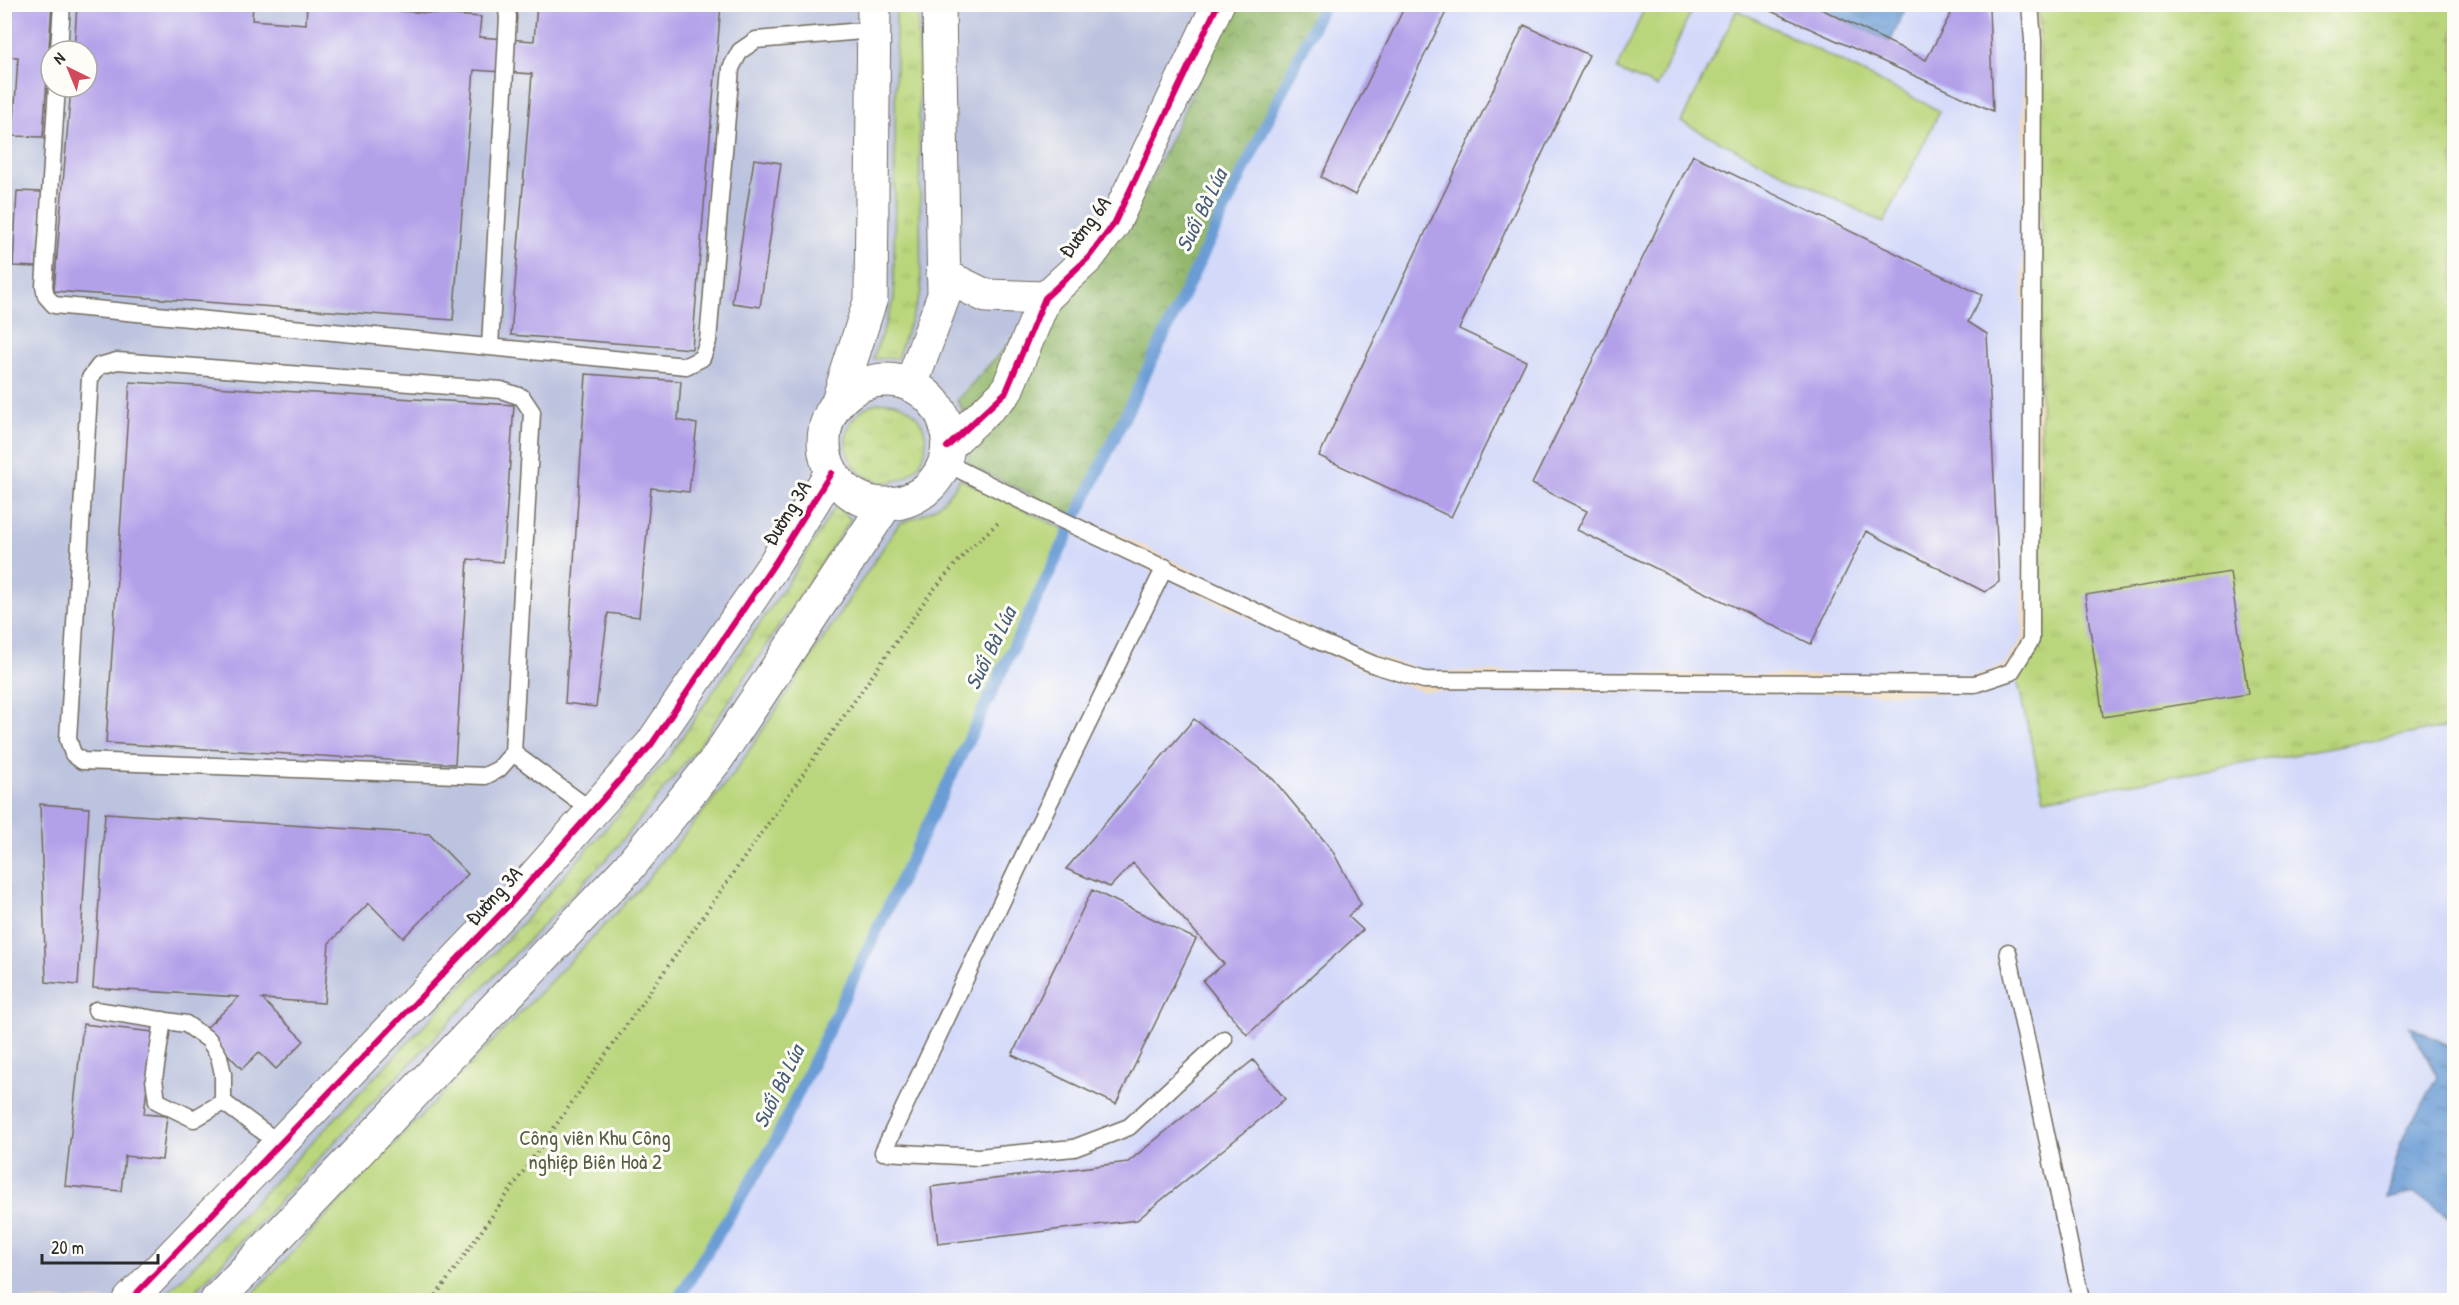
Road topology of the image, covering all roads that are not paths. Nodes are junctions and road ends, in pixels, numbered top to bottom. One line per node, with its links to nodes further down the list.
1 (62, 4): 7 (lane)
2 (506, 4): 11 (lane)
3 (939, 4): 9 (street)
4 (1218, 4): 10 (street, Đường 6A)
5 (2030, 4): 17 (lane)
6 (874, 17): 11 (lane); 13 (street)
7 (60, 39)
8 (56, 99): 11 (lane)
9 (943, 275): 10 (street); 12 (street)
10 (1045, 298): 14 (street, Đường 6A)
11 (490, 347)
12 (911, 385): 13 (street); 14 (street)
13 (837, 404): 15 (street)
14 (946, 454): 16 (street); 17 (lane)
15 (831, 473): 16 (street); 19 (street, Đường 3A)
16 (886, 504): 27 (street)
17 (1165, 567): 23 (lane)
18 (513, 753): 18 (lane); 19 (lane)
19 (592, 811): 25 (street, Đường 3A)
20 (2008, 952): 28 (lane)
21 (96, 1010): 22 (lane)
22 (163, 1020): 24 (lane); 24 (lane)
23 (1224, 1039)
24 (224, 1102): 25 (lane)
25 (280, 1144): 26 (street, Đường 3A)
26 (130, 1300)
27 (217, 1300)
28 (2081, 1300)

